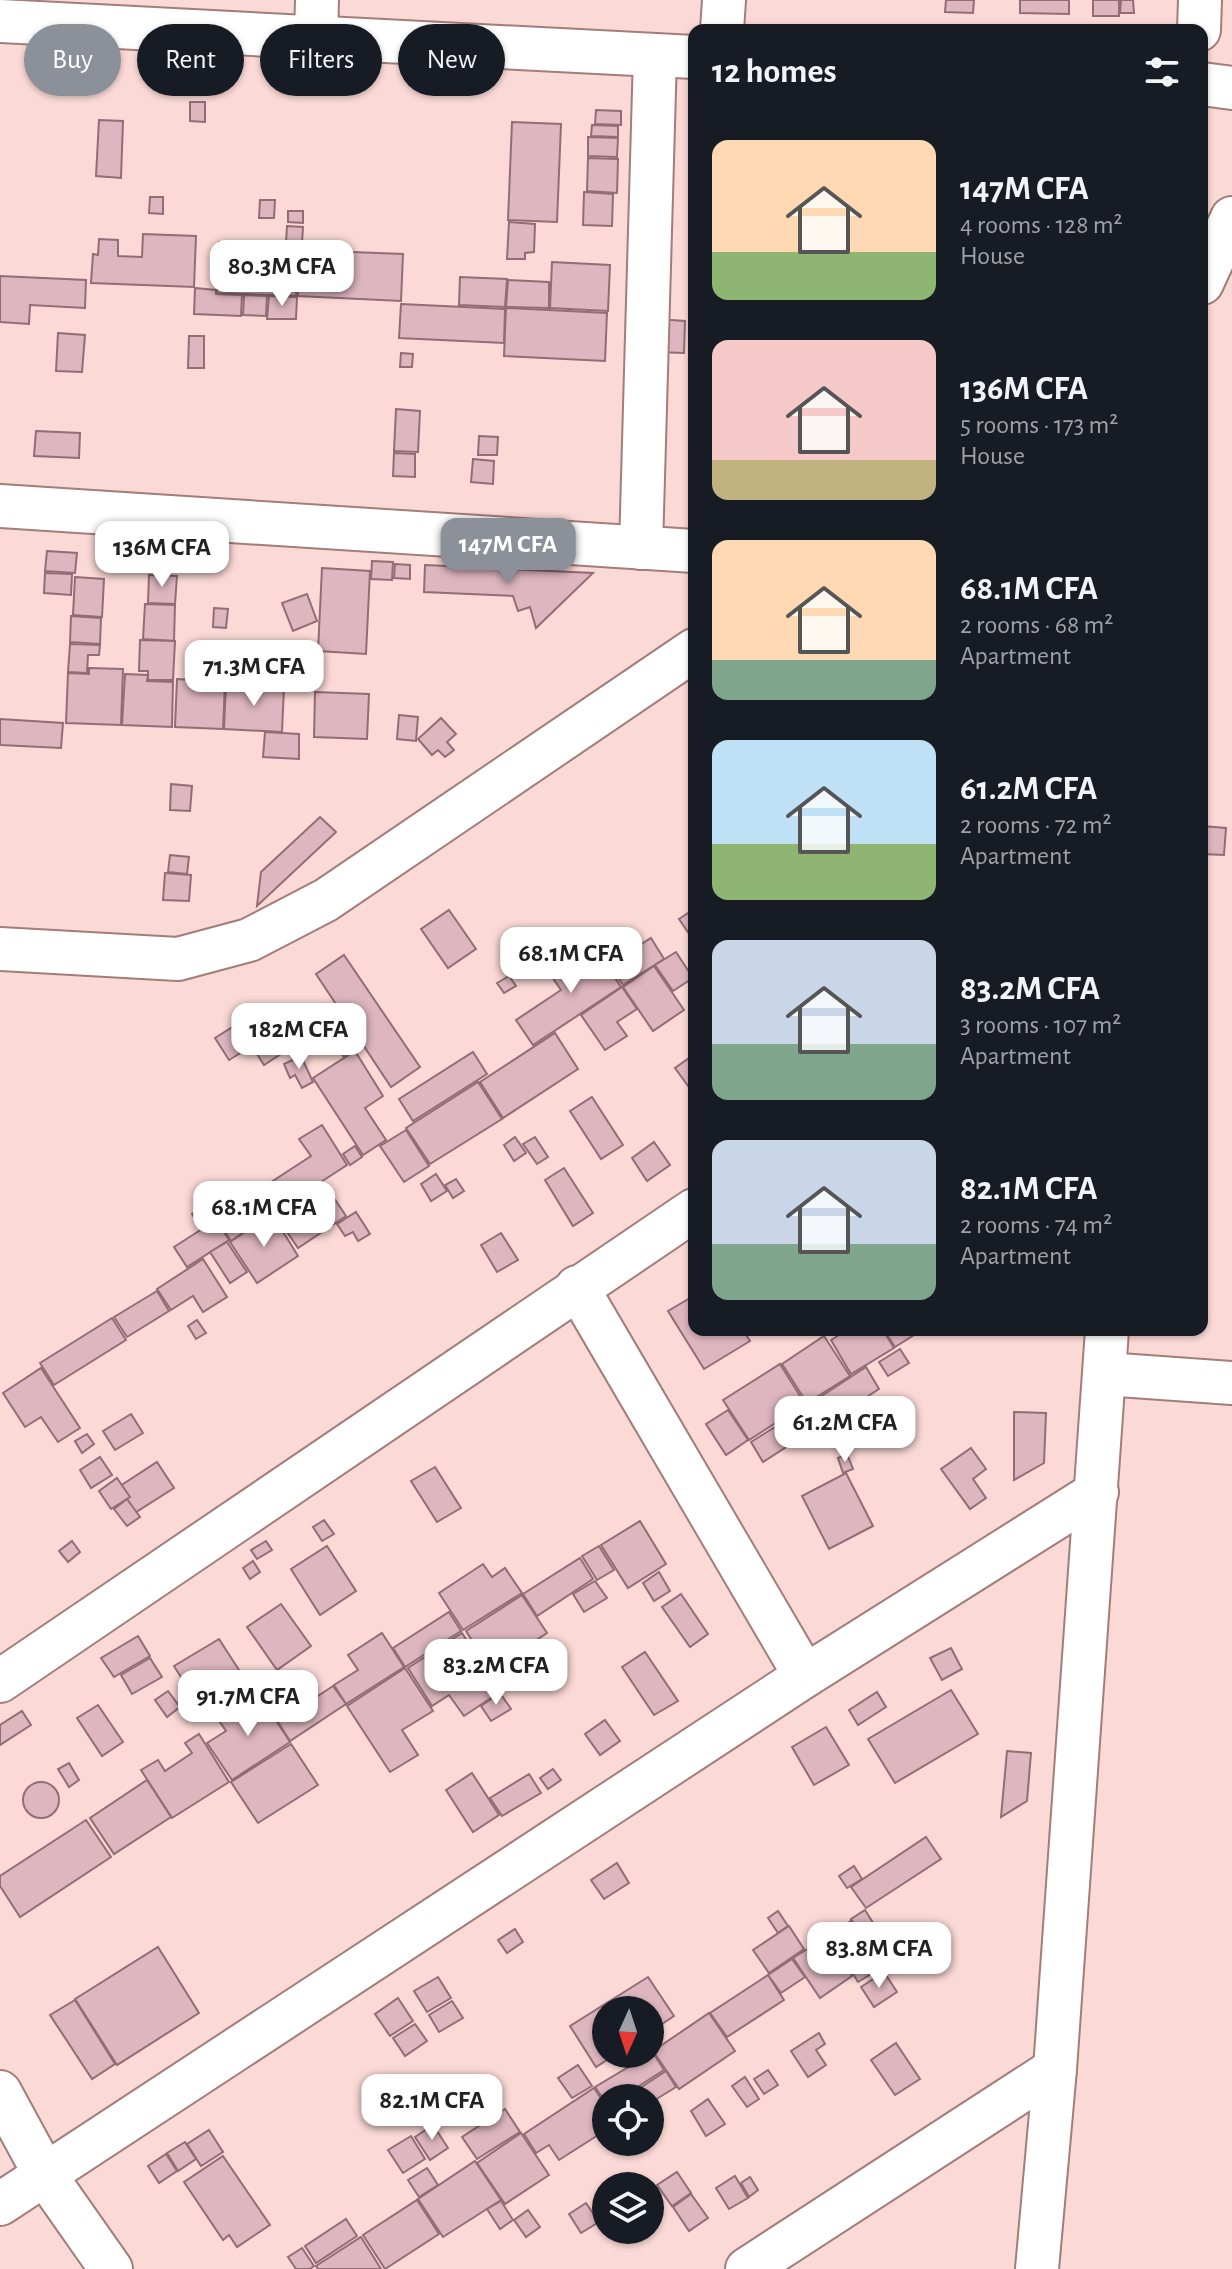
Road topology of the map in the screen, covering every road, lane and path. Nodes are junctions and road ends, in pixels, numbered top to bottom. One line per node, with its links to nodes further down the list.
1 (724, 0): 5 (street)
2 (1200, 0): 6 (street)
3 (316, 19): 4 (street); 7 (street)
4 (0, 21)
5 (722, 24)
6 (1199, 24)
7 (674, 56): 13 (street)
8 (1208, 85): 9 (street)
9 (1232, 88)
10 (1232, 218): 11 (street)
11 (1208, 270)
12 (0, 506): 13 (street)
13 (641, 548): 14 (street)
14 (688, 551)
15 (688, 654): 16 (street)
16 (0, 949)
17 (688, 1214): 18 (street)
18 (577, 1287): 23 (street); 24 (street)
19 (1107, 1336): 20 (street)
20 (1105, 1374): 21 (street); 22 (street)
21 (1232, 1383)
22 (1097, 1492): 23 (street); 25 (street)
23 (805, 1676): 27 (street)
24 (0, 1681)
25 (1055, 2069): 30 (street); 31 (street)
26 (0, 2092): 27 (street)
27 (45, 2175): 28 (street); 29 (street)
28 (0, 2204)
29 (111, 2269)
30 (747, 2269)
31 (1037, 2269)

